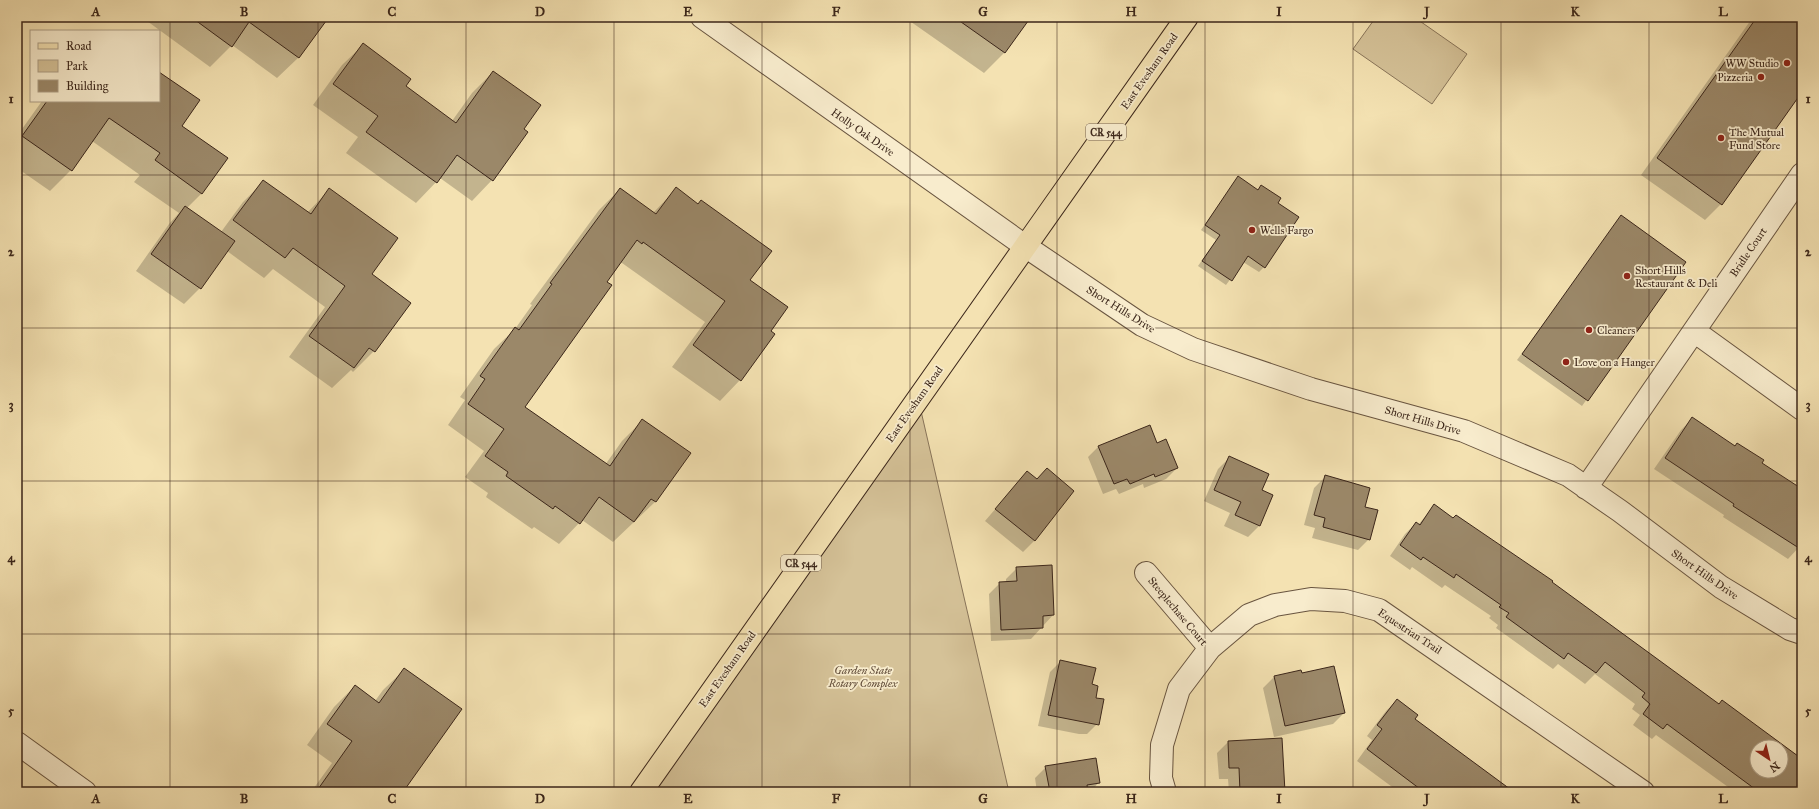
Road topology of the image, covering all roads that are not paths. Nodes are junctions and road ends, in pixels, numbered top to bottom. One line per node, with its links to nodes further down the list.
1 (702, 17): 4 (street, Holly Oak Drive)
2 (1187, 17): 4 (main road, East Evesham Road / CR 544)
3 (1802, 174): 5 (street, Bridle Court)
4 (1026, 246): 7 (street, Short Hills Drive); 13 (main road, East Evesham Road / CR 544)
5 (1694, 331): 6 (street); 7 (street, Bridle Court)
6 (1802, 409)
7 (1586, 488): 9 (street, Short Hills Drive)
8 (1146, 574): 10 (street, Steeplechase Court)
9 (1802, 633)
10 (1210, 648): 14 (street, Equestrian Trail); 15 (street, Equestrian Trail)
11 (17, 743): 12 (street)
12 (85, 792)
13 (641, 792)
14 (1165, 792)
15 (1643, 792)

